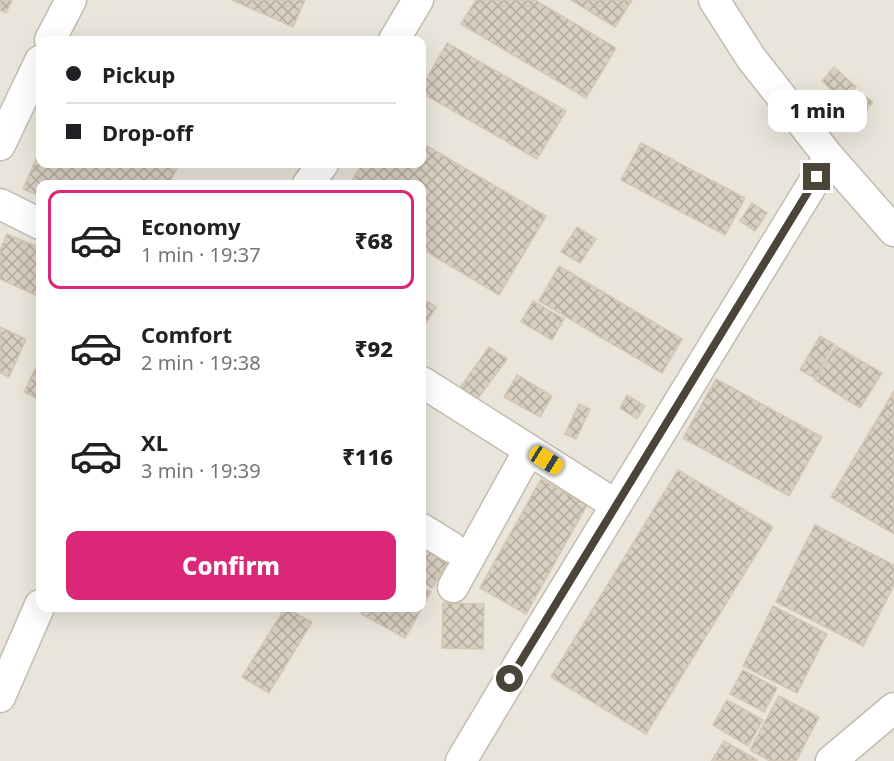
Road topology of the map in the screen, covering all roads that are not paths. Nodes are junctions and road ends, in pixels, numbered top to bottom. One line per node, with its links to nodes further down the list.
1 (71, 0): 4 (street)
2 (418, 0): 5 (street)
3 (714, 0): 8 (street)
4 (52, 36)
5 (396, 36)
6 (36, 69): 7 (street)
7 (0, 145)
8 (830, 157): 11 (street); 14 (street)
9 (0, 204): 10 (street)
10 (36, 223)
11 (894, 231)
12 (426, 385): 13 (street)
13 (529, 450): 14 (street); 17 (street)
14 (616, 505): 21 (street)
15 (426, 531): 16 (street)
16 (451, 547)
17 (453, 587)
18 (37, 612): 19 (street)
19 (0, 697)
20 (894, 708): 22 (street)
21 (461, 761)
22 (831, 761)

